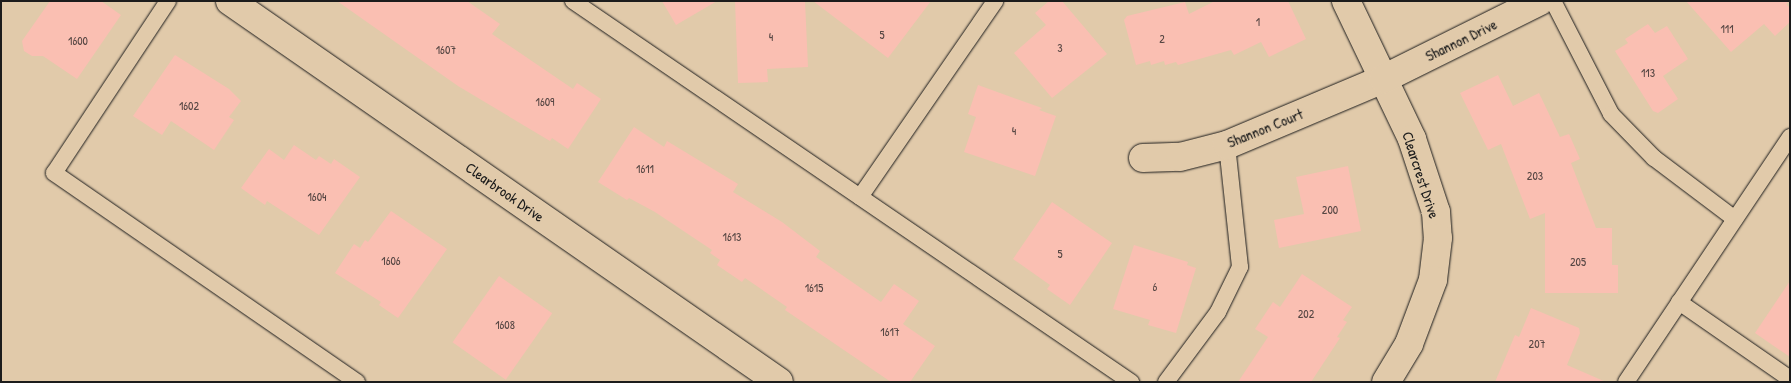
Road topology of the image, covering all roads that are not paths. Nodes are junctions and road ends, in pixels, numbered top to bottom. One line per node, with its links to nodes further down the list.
1 (168, 1): 16 (lane)
2 (230, 1): 17 (street, Clearbrook Drive)
3 (573, 1): 12 (lane)
4 (995, 1): 12 (lane)
5 (1346, 1): 8 (street, Clearcrest Drive)
6 (1540, 1): 8 (street, Shannon Drive)
7 (1553, 1): 13 (lane)
8 (1383, 79): 10 (street, Shannon Court); 20 (street, Clearcrest Drive)
9 (1790, 137): 13 (lane)
10 (1227, 145): 11 (street, Shannon Court); 19 (lane)
11 (1143, 158)
12 (860, 197): 18 (lane)
13 (1735, 219): 14 (lane)
14 (1679, 302): 15 (lane); 21 (lane)
15 (1790, 378)
16 (356, 382)
17 (779, 382)
18 (1131, 382)
19 (1166, 382)
20 (1386, 382)
21 (1626, 382)

